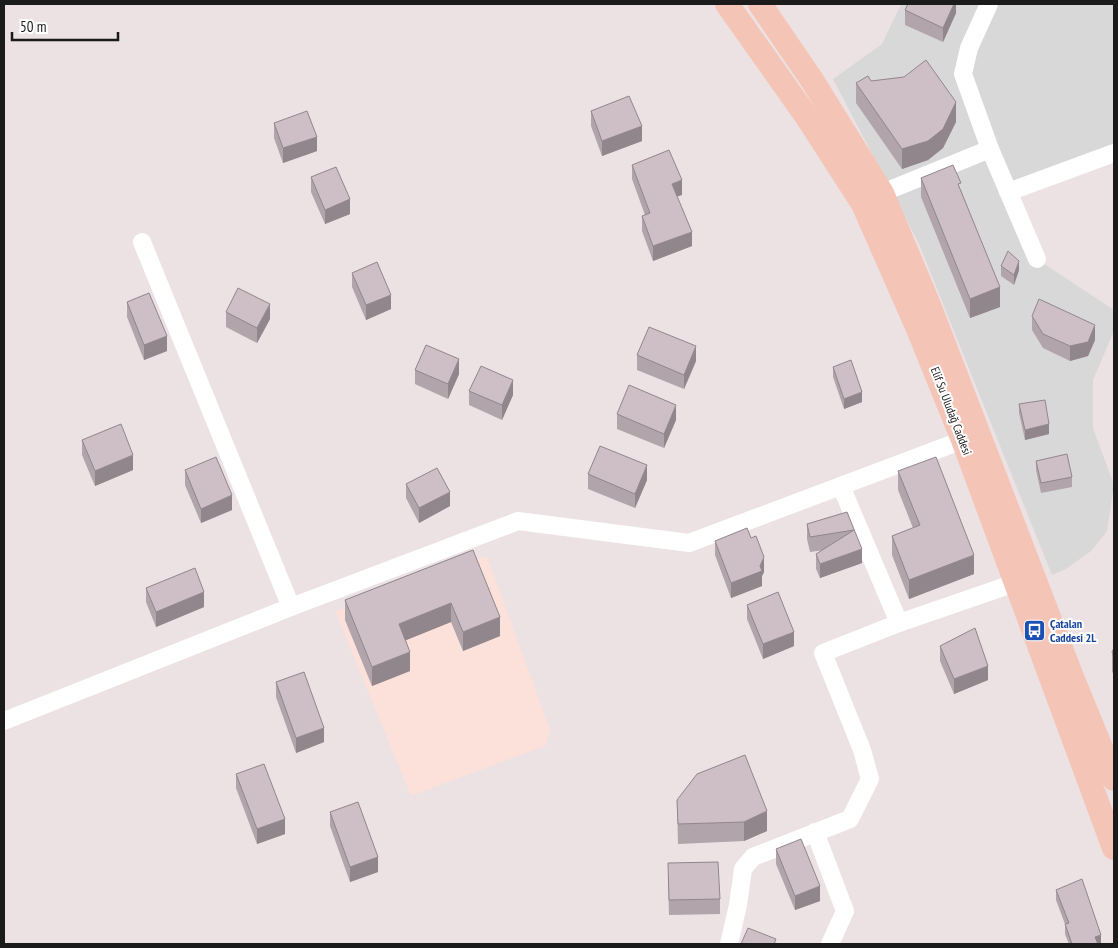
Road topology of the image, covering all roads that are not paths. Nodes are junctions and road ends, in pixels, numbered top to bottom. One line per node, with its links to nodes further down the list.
1 (727, 4): 10 (main road, Elif Su Uludağ Caddesi)
2 (760, 4): 7 (main road, Elif Su Uludağ Caddesi)
3 (989, 4): 4 (street)
4 (990, 149): 6 (street); 7 (street)
5 (1114, 154): 6 (street)
6 (1008, 192): 9 (street)
7 (882, 193): 16 (main road, Elif Su Uludağ Caddesi)
8 (142, 242): 13 (street)
9 (1037, 259)
10 (963, 440): 11 (street); 12 (main road, Elif Su Uludağ Caddesi)
11 (841, 486): 13 (street); 14 (street)
12 (1015, 583): 14 (street); 18 (main road, Elif Su Uludağ Caddesi)
13 (291, 607): 15 (street)
14 (899, 623): 17 (street)
15 (5, 717)
16 (1114, 779)
17 (815, 832): 19 (street); 20 (street)
18 (1114, 848)
19 (729, 944)
20 (830, 944)

